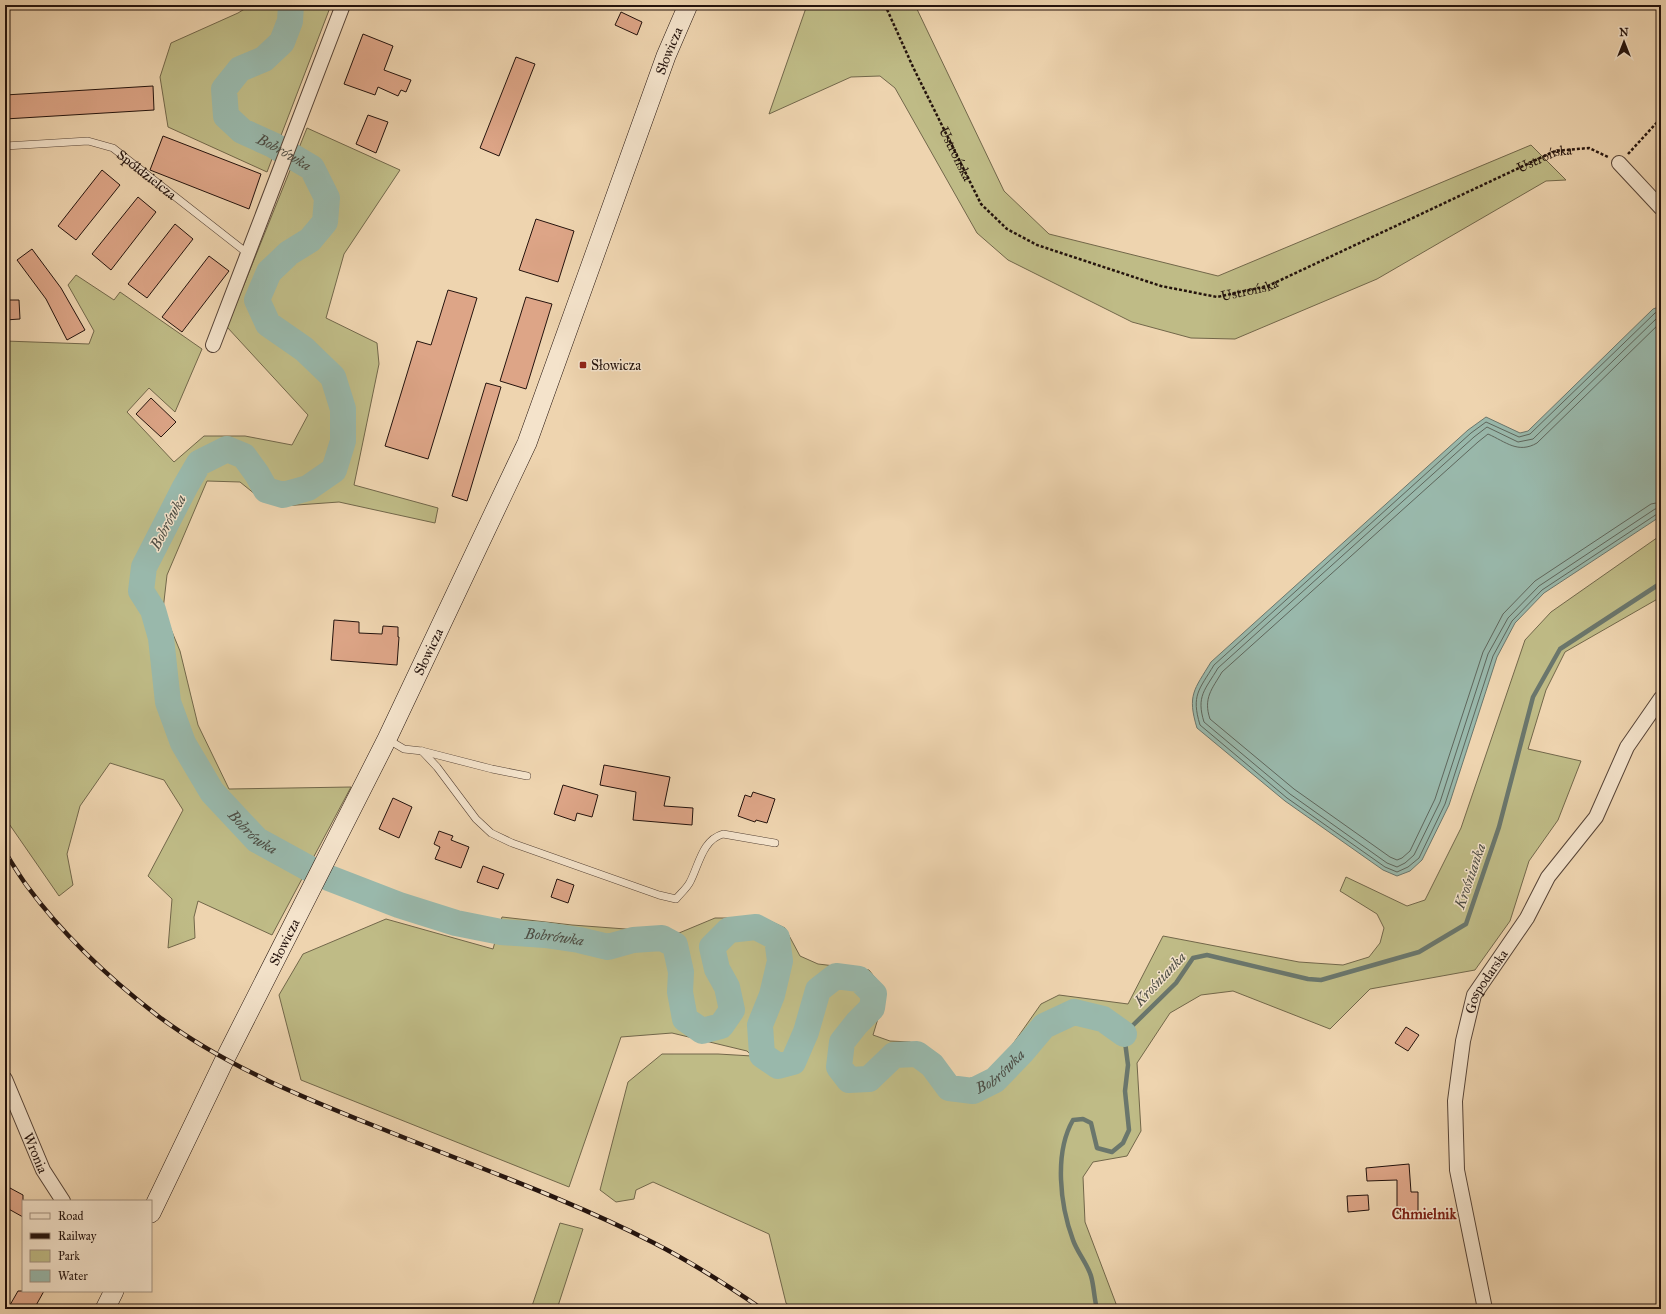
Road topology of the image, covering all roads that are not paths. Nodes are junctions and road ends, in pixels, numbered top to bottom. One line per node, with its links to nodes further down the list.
1 (343, 5): 6 (street)
2 (688, 5): 9 (street, Słowicza)
3 (5, 146): 6 (lane, Spółdzielcza)
4 (1620, 163): 5 (street)
5 (1661, 208)
6 (247, 253): 7 (street)
7 (213, 345)
8 (1661, 698): 18 (street, Gospodarska)
9 (387, 739): 10 (lane); 15 (street, Słowicza)
10 (422, 751): 11 (lane); 12 (lane)
11 (527, 776)
12 (775, 844)
13 (5, 1079): 14 (street, Wronia)
14 (62, 1200)
15 (152, 1211)
16 (114, 1292): 17 (street)
17 (105, 1309)
18 (1485, 1309)

